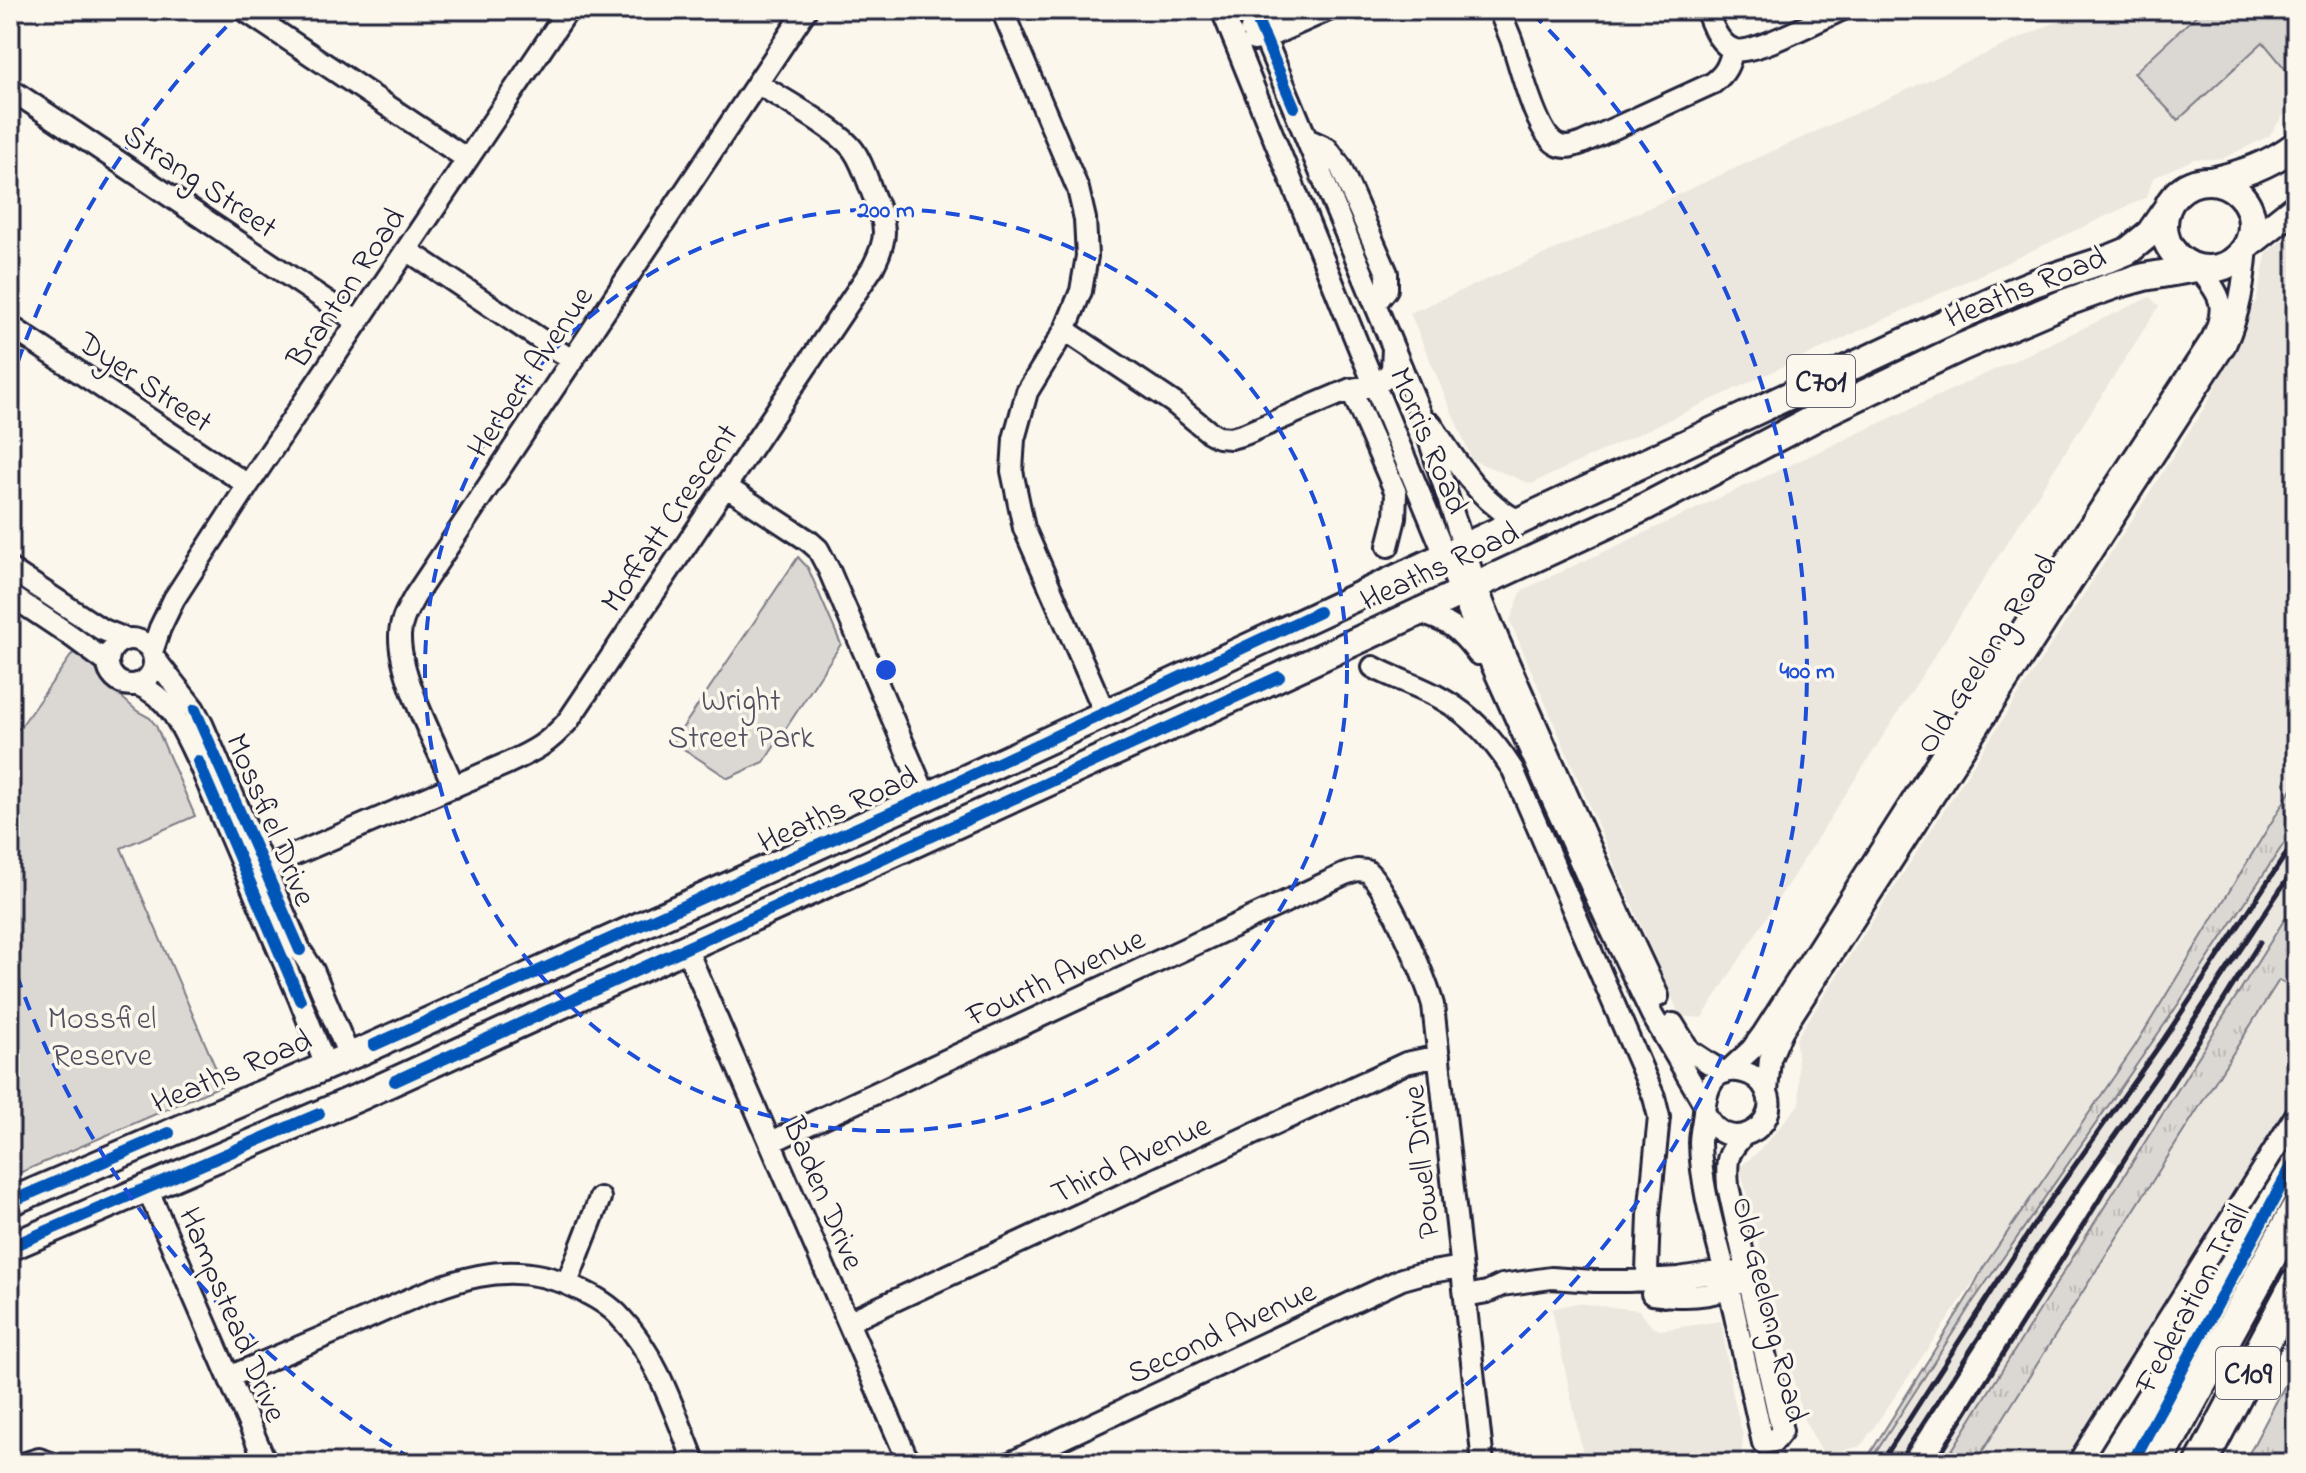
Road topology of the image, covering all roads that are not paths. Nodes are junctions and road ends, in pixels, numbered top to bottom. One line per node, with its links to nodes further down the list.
1 (244, 10): 17 (street)
2 (568, 10): 17 (street, Branton Road)
3 (806, 10): 14 (street, Herbert Avenue)
4 (1002, 10): 26 (street)
5 (1222, 10): 12 (street, Morris Road)
6 (1284, 10): 11 (street)
7 (1328, 10): 11 (street)
8 (1499, 10): 13 (street)
9 (1706, 10): 13 (street)
10 (1841, 10): 13 (street)
11 (1259, 23): 12 (street); 27 (street, Morris Road)
12 (1237, 43): 28 (street, Morris Road)
13 (1733, 49)
14 (757, 83): 29 (street, Herbert Avenue); 35 (street, Moffatt Crescent)
15 (10, 89): 24 (street, Strang Street)
16 (2296, 145): 18 (main road, C701)
17 (467, 159): 22 (street, Branton Road)
18 (2211, 181): 19 (main road, C701); 21 (main road)
19 (2168, 207): 23 (main road); 36 (main road, Heaths Road / C701)
20 (2296, 207): 21 (main road, C701)
21 (2248, 245): 23 (main road, C701); 33 (street, Old Geelong Road)
22 (407, 250): 24 (street, Branton Road); 29 (street)
23 (2198, 269): 33 (street, Old Geelong Road); 40 (main road, Heaths Road / C701)
24 (358, 322): 34 (street, Branton Road)
25 (10, 326): 34 (street, Dyer Street)
26 (1065, 330): 31 (street); 50 (street)
27 (1393, 347): 30 (street); 32 (street, Morris Road)
28 (1360, 350): 30 (street, Morris Road); 31 (street)
29 (573, 361): 52 (street, Herbert Avenue)
30 (1375, 385): 31 (street); 38 (street, Morris Road)
31 (1351, 389): 37 (street)
32 (1416, 400): 36 (street); 38 (street, Morris Road)
33 (2168, 423): 54 (street, Old Geelong Road)
34 (248, 485): 42 (street, Branton Road)
35 (725, 486): 52 (street, Moffatt Crescent); 53 (street)
36 (1519, 521): 38 (main road, Heaths Road / C701)
37 (1388, 546)
38 (1455, 549): 40 (street, Morris Road); 50 (main road, Heaths Road / C701)
39 (10, 569): 44 (street)
40 (1468, 589): 43 (main road, Heaths Road / C701); 48 (street, Morris Road); 60 (street, Morris Road)
41 (10, 595): 46 (street)
42 (174, 599): 44 (street, Branton Road); 45 (street, Branton Road)
43 (1417, 612): 48 (street); 51 (main road, Heaths Road / C701)
44 (127, 639): 45 (street); 46 (street)
45 (153, 655): 49 (street); 55 (street, Mossfiel Drive)
46 (108, 663): 49 (street)
47 (1373, 667): 80 (street)
48 (1500, 683): 64 (street, Morris Road)
49 (138, 685): 55 (street, Mossfiel Drive)
50 (1105, 713): 51 (main road); 53 (main road, Heaths Road / C701)
51 (1120, 750): 57 (main road, Heaths Road / C701)
52 (454, 787): 55 (street, Moffatt Crescent)
53 (926, 797): 59 (main road, Heaths Road / C701)
54 (1886, 855): 60 (street, Old Geelong Road); 61 (street, Old Geelong Road)
55 (255, 871): 59 (street, Mossfiel Drive)
56 (1367, 871): 58 (street, Powell Drive); 67 (street, Fourth Avenue)
57 (686, 948): 62 (main road, Heaths Road / C701); 67 (street, Baden Drive)
58 (1439, 1056): 77 (street, Powell Drive); 82 (street, Third Avenue)
59 (338, 1061): 62 (main road); 63 (main road); 68 (main road, Heaths Road / C701)
60 (1726, 1072): 61 (street); 64 (street)
61 (1767, 1091): 66 (street)
62 (364, 1095): 63 (main road, Heaths Road / C701)
63 (339, 1106): 69 (main road, Heaths Road / C701)
64 (1704, 1106): 66 (street); 76 (street, Old Geelong Road)
65 (2296, 1115): 91 (street)
66 (1743, 1136): 74 (street, Old Geelong Road)
67 (771, 1142): 82 (street, Baden Drive)
68 (130, 1150): 69 (main road); 71 (main road, Heaths Road / C701)
69 (147, 1188): 73 (main road, Heaths Road / C701); 83 (street, Hampstead Drive)
70 (600, 1198): 78 (street)
71 (10, 1202)
72 (2296, 1210): 92 (highway, C109)
73 (10, 1247)
74 (1747, 1276): 76 (street); 76 (street, Old Geelong Road)
75 (1678, 1278): 76 (street); 80 (street); 81 (street)
76 (1726, 1280): 81 (street)
77 (1463, 1281): 80 (street, Second Avenue); 89 (street, Second Avenue); 90 (street, Powell Drive)
78 (567, 1283): 83 (street); 87 (street)
79 (2296, 1283): 93 (highway, C109)
80 (1658, 1288): 81 (street)
81 (1694, 1296)
82 (848, 1322): 88 (street, Baden Drive)
83 (229, 1377): 86 (street, Hampstead Drive)
84 (52, 1456): 85 (street)
85 (26, 1463)
86 (266, 1463)
87 (695, 1463)
88 (909, 1463)
89 (1010, 1463)
90 (1483, 1463)
91 (2078, 1463)
92 (2157, 1463)
93 (2201, 1463)

